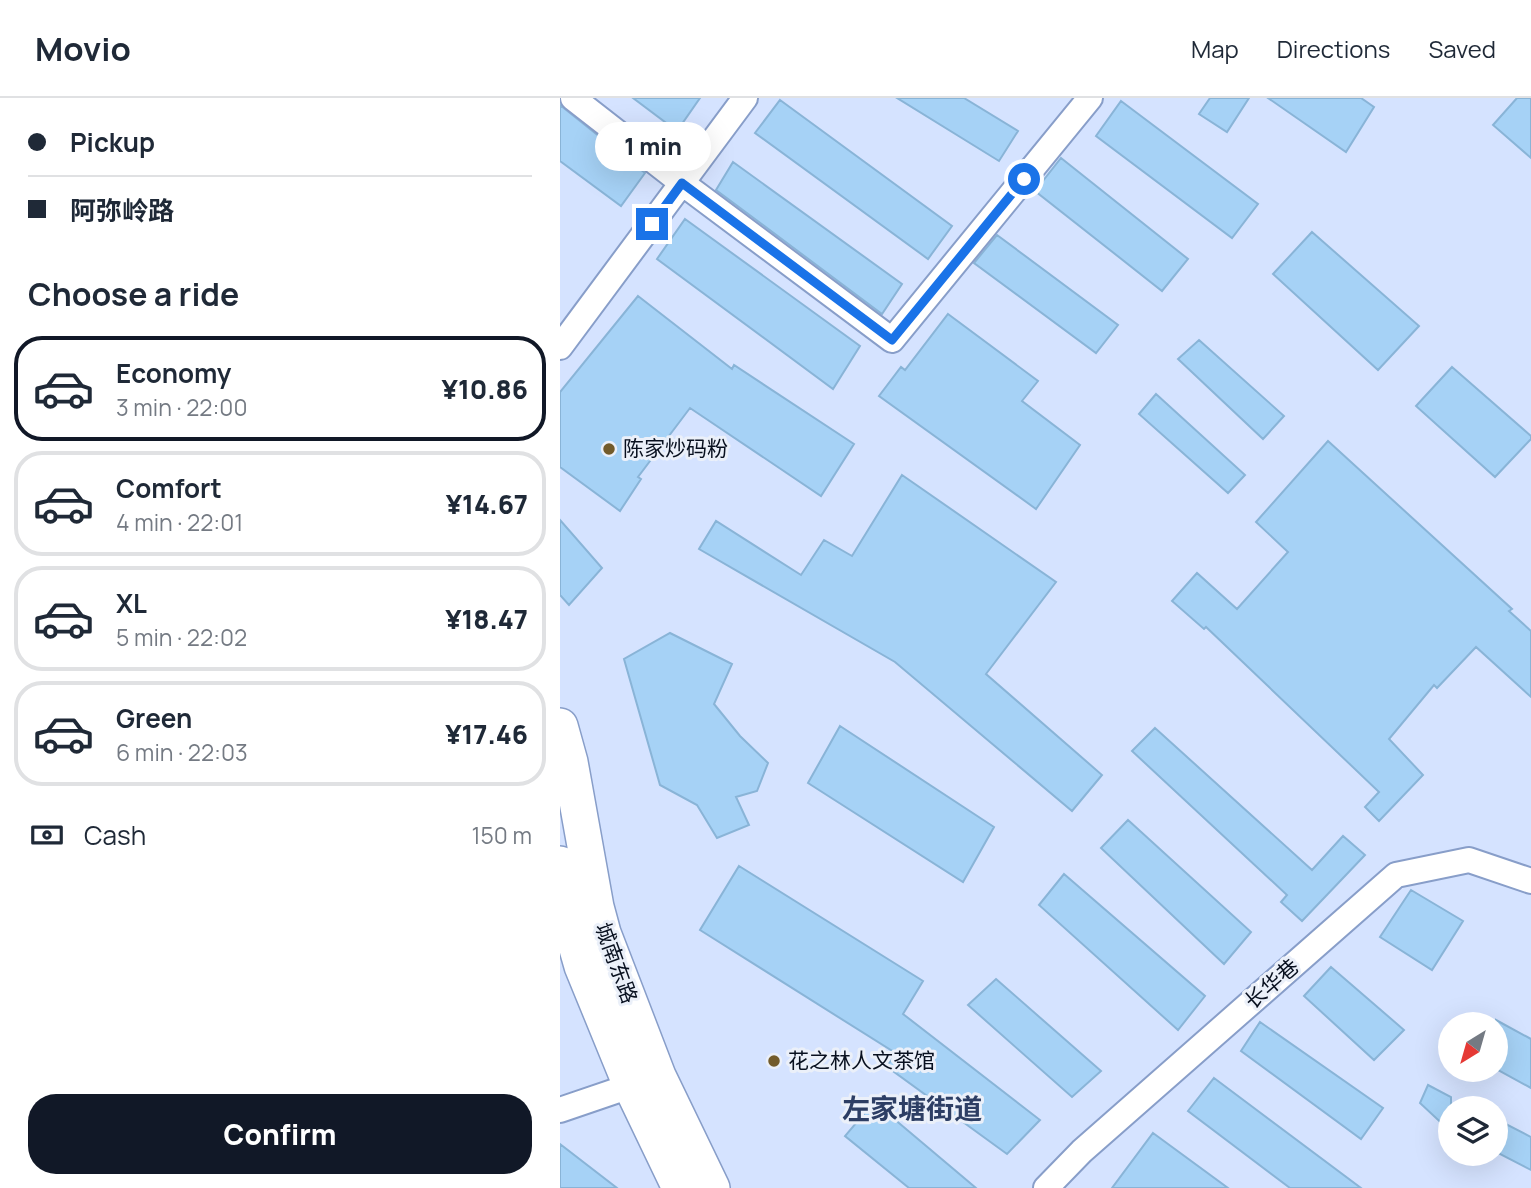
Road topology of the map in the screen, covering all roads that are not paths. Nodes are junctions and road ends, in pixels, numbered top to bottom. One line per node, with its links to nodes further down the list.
1 (573, 98): 4 (street)
2 (745, 98): 4 (street)
3 (1090, 98): 4 (street)
4 (682, 183): 5 (street)
5 (560, 347)
6 (560, 726): 9 (main road, 城南东路)
7 (560, 864): 9 (main road, 城南东路)
8 (1531, 881): 13 (street, 长华巷)
9 (645, 1082): 10 (street); 11 (main road, 城南东路); 12 (main road, 城南东路)
10 (560, 1111)
11 (680, 1188)
12 (712, 1188)
13 (1046, 1188)

